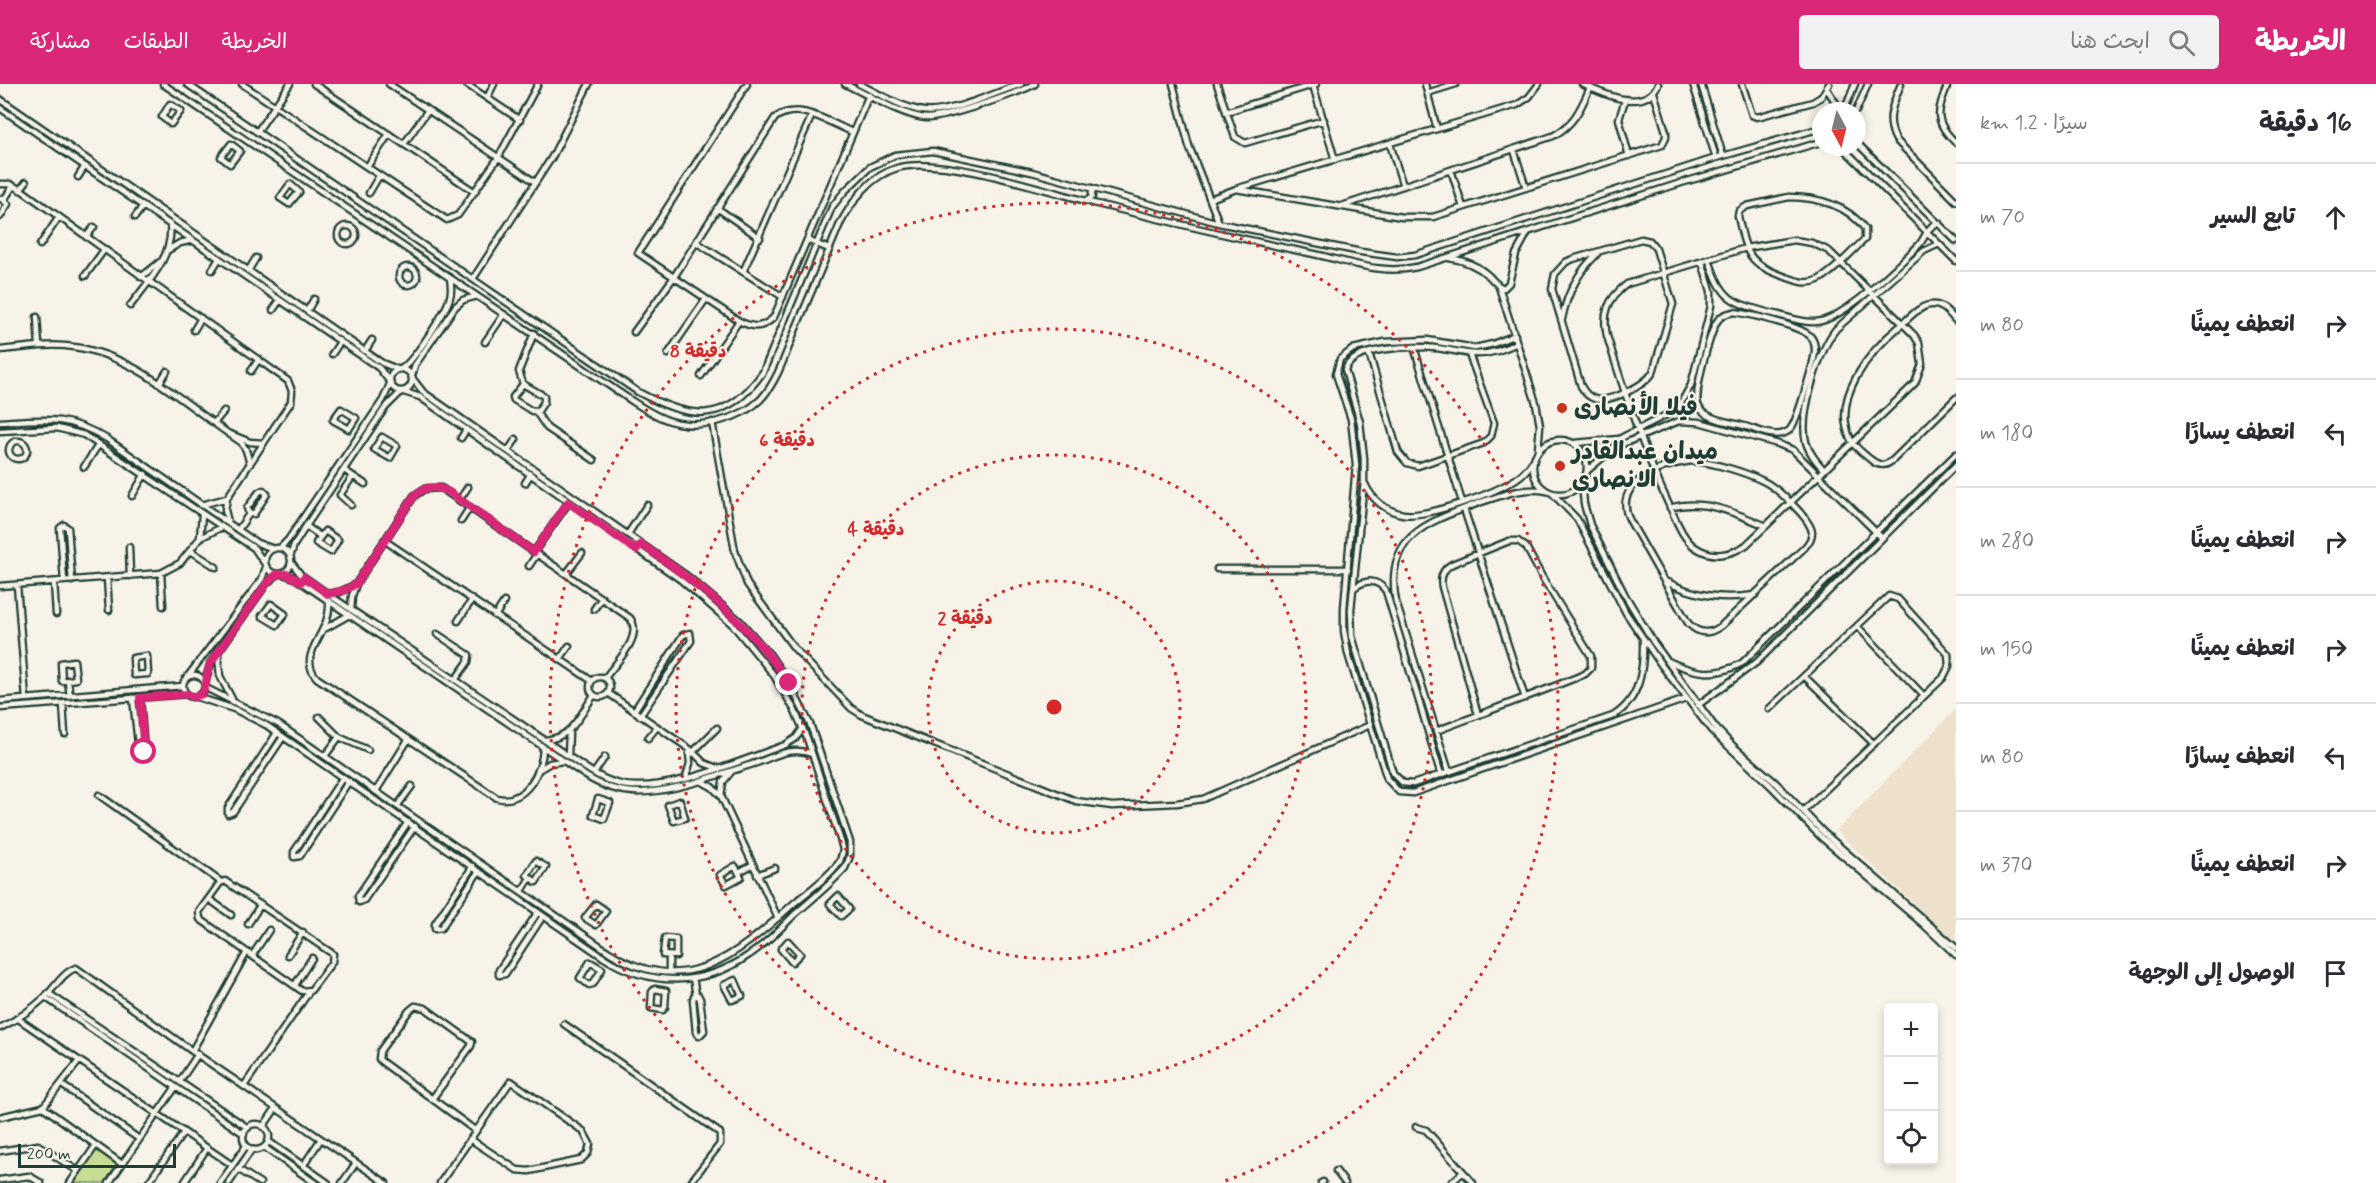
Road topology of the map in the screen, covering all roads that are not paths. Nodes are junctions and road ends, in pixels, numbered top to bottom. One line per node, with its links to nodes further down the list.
1 (163, 84): 38 (street)
2 (187, 84): 55 (street)
3 (242, 84): 45 (street)
4 (290, 84): 45 (street)
5 (314, 84): 57 (street)
6 (389, 84): 32 (street)
7 (466, 84): 39 (street)
8 (494, 84): 39 (street)
9 (538, 84): 51 (street)
10 (589, 84): 82 (street)
11 (747, 84): 151 (street)
12 (845, 84): 35 (street)
13 (859, 84): 35 (street)
14 (874, 84): 35 (street)
15 (1021, 84): 35 (street)
16 (1035, 84): 35 (street)
17 (1173, 84): 98 (street)
18 (1217, 84): 49 (street)
19 (1425, 84): 36 (street)
20 (1456, 84): 36 (street)
21 (1539, 84): 53 (street)
22 (1582, 84): 34 (street)
23 (1658, 84): 37 (street)
24 (1693, 84): 70 (street)
25 (1701, 84): 67 (street)
26 (1742, 84): 33 (street)
27 (1855, 84): 43 (street)
28 (1868, 84): 44 (street)
29 (1901, 84): 101 (street)
30 (1948, 84): 59 (street)
31 (1314, 85): 49 (street); 52 (street)
32 (397, 86): 48 (street)
33 (1828, 86): 42 (street)
34 (1590, 88): 41 (street); 64 (street)
35 (870, 92): 56 (street)
36 (1427, 93): 53 (street)
37 (1654, 93): 41 (street); 66 (street)
38 (183, 97): 46 (street); 58 (street)
39 (487, 98): 51 (street)
40 (0, 99): 76 (street)
41 (1625, 100): 66 (street)
42 (1837, 102)
43 (1846, 102)
44 (1860, 102)
45 (275, 106): 55 (street); 73 (street)
46 (176, 107): 46 (street)
47 (0, 108): 72 (street)
48 (428, 111): 60 (street); 69 (street)
49 (1226, 112): 52 (street)
50 (812, 116): 56 (street); 105 (street); 120 (street)
51 (520, 120): 69 (street)
52 (1324, 120): 71 (street)
53 (1437, 129): 61 (street)
54 (1812, 131): 67 (street)
55 (257, 132): 153 (street)
56 (852, 132): 122 (street)
57 (389, 134): 60 (street); 73 (street)
58 (242, 136): 63 (street); 77 (street)
59 (1956, 143)
60 (404, 144): 93 (street)
61 (1390, 144): 71 (street); 86 (street)
62 (1812, 145): 88 (street)
63 (235, 147): 63 (street)
64 (1514, 150): 74 (street); 90 (street)
65 (1866, 152): 100 (street)
66 (1629, 156): 90 (street)
67 (1723, 156): 70 (street)
68 (1851, 156): 107 (street)
69 (498, 158): 82 (street); 93 (street)
70 (1716, 159): 75 (street)
71 (1335, 160): 91 (street)
72 (85, 166): 79 (street); 80 (street)
73 (367, 167): 78 (street)
74 (1451, 170): 86 (street); 104 (street)
75 (1666, 175): 83 (street); 88 (street)
76 (111, 176): 80 (street); 146 (street)
77 (301, 176): 87 (street); 111 (street)
78 (379, 176): 93 (street); 94 (street)
79 (78, 177)
80 (107, 181): 102 (street)
81 (26, 182): 92 (street)
82 (535, 182): 153 (street)
83 (1646, 182): 95 (street); 128 (street)
84 (0, 184): 85 (street)
85 (14, 186): 92 (street); 97 (street)
86 (1403, 186): 103 (street)
87 (294, 187): 87 (street)
88 (1667, 187): 95 (street)
89 (1092, 188): 96 (street); 99 (street); 125 (street)
90 (1526, 188): 104 (street)
91 (1236, 189): 98 (street); 103 (street)
92 (20, 190): 109 (street)
93 (475, 192)
94 (369, 193)
95 (1649, 193): 117 (street)
96 (1116, 195): 106 (street); 112 (street)
97 (2, 199): 108 (street)
98 (1210, 199): 112 (street)
99 (1086, 201): 106 (street); 130 (street)
100 (1917, 201): 107 (street); 113 (street)
101 (1956, 201)
102 (143, 206): 110 (street); 114 (street)
103 (1339, 207): 104 (street)
104 (1463, 207)
105 (717, 208): 120 (street); 124 (street)
106 (1113, 208): 134 (street)
107 (1907, 210): 118 (street)
108 (0, 217)
109 (59, 217): 119 (street); 127 (street)
110 (135, 217)
111 (361, 217): 116 (street); 135 (street)
112 (1219, 223): 128 (street)
113 (1939, 223): 118 (street); 123 (street)
114 (170, 224): 121 (street); 132 (street)
115 (94, 227): 119 (street)
116 (352, 228): 116 (street)
117 (1529, 231): 137 (street); 156 (street)
118 (1927, 231): 126 (street); 158 (street)
119 (86, 237): 131 (street)
120 (760, 238): 147 (street)
121 (193, 240): 132 (street); 138 (street)
122 (807, 240): 125 (street); 161 (street)
123 (1956, 241)
124 (696, 242): 147 (street); 151 (street)
125 (817, 244): 130 (street); 153 (street)
126 (1939, 244): 140 (street); 160 (street)
127 (40, 245)
128 (1327, 246): 134 (street)
129 (1746, 248): 139 (street); 143 (street); 143 (street); 143 (street)
130 (829, 249): 215 (street)
131 (104, 250): 149 (street); 150 (street)
132 (168, 250): 141 (street)
133 (1599, 252): 148 (street); 173 (street); 173 (street)
134 (1323, 256): 137 (street)
135 (420, 257): 144 (street); 152 (street)
136 (256, 258): 146 (street)
137 (1447, 258): 156 (street)
138 (219, 259): 145 (street); 157 (street)
139 (1709, 260): 142 (street); 165 (street)
140 (1956, 261)
141 (160, 262): 150 (street); 154 (street)
142 (1702, 262): 148 (street); 178 (street)
143 (1840, 262): 158 (street)
144 (412, 269): 144 (street)
145 (212, 270)
146 (248, 271): 155 (street)
147 (743, 272): 161 (street)
148 (1664, 274): 208 (street); 208 (street)
149 (85, 276)
150 (141, 276): 154 (street)
151 (674, 277): 162 (street); 182 (street)
152 (450, 278): 159 (street); 199 (street)
153 (473, 279)
154 (148, 282): 166 (street); 172 (street)
155 (266, 283): 157 (street); 168 (street)
156 (1499, 287): 184 (street)
157 (262, 288): 163 (street)
158 (1869, 290): 160 (street); 176 (street)
159 (477, 296): 170 (street); 203 (street)
160 (1874, 296): 177 (street); 248 (street)
161 (783, 297): 174 (street)
162 (706, 299): 174 (street); 195 (street)
163 (280, 300): 167 (street); 186 (street)
164 (314, 300): 168 (street)
165 (1741, 305): 169 (street); 176 (street)
166 (130, 306)
167 (273, 310)
168 (307, 311): 192 (street)
169 (1739, 312): 179 (street); 181 (street)
170 (504, 314): 183 (street); 187 (street)
171 (38, 317): 189 (street)
172 (201, 318): 180 (street); 197 (street)
173 (1562, 320): 208 (street)
174 (739, 321): 202 (street)
175 (1956, 321): 177 (street)
176 (1807, 322): 181 (street)
177 (1902, 323): 230 (street); 230 (street)
178 (1705, 326): 179 (street); 209 (street)
179 (1714, 329): 210 (street)
180 (194, 330)
181 (1804, 331): 224 (street)
182 (634, 332)
183 (534, 333): 206 (street); 215 (street)
184 (1515, 335): 188 (street); 303 (street)
185 (372, 340): 192 (street)
186 (340, 342): 194 (street); 198 (street)
187 (485, 342)
188 (1517, 343): 196 (street); 236 (street)
189 (39, 346): 191 (street); 205 (street)
190 (1414, 347): 193 (street); 196 (street); 239 (street)
191 (0, 350)
192 (365, 351): 198 (street)
193 (1369, 353): 239 (street); 252 (street)
194 (332, 354)
195 (668, 354)
196 (1469, 354): 239 (street)
197 (259, 359): 201 (street); 231 (street)
198 (381, 365): 199 (street); 204 (street)
199 (399, 369): 203 (street); 204 (street)
200 (167, 371): 205 (street)
201 (251, 371)
202 (701, 376)
203 (412, 378): 207 (street); 237 (street)
204 (390, 383): 207 (street); 222 (street)
205 (159, 384): 216 (street)
206 (523, 384): 213 (street); 213 (street)
207 (402, 392): 219 (street); 226 (street)
208 (1625, 392): 220 (street)
209 (1687, 393): 210 (street); 220 (street)
210 (1696, 396): 224 (street)
211 (1956, 399): 230 (street)
212 (224, 411): 216 (street)
213 (536, 412): 240 (street)
214 (0, 422): 264 (street)
215 (712, 422): 372 (street)
216 (214, 423): 223 (street)
217 (352, 425): 217 (street); 222 (street)
218 (16, 430): 221 (street); 229 (street); 234 (street)
219 (466, 430): 227 (street); 251 (street)
220 (1637, 430): 225 (street); 233 (street)
221 (0, 431)
222 (362, 431): 273 (street)
223 (230, 434): 231 (street); 242 (street)
224 (1780, 434): 235 (street)
225 (1640, 436): 235 (street); 246 (street); 247 (street)
226 (367, 437): 232 (street); 245 (street)
227 (461, 438)
228 (516, 439): 237 (street)
229 (17, 441): 229 (street)
230 (1851, 442): 248 (street)
231 (265, 443): 242 (street)
232 (377, 443): 232 (street)
233 (1575, 443): 236 (street); 246 (street)
234 (99, 444): 244 (street); 249 (street)
235 (1778, 444): 248 (street)
236 (1538, 450): 241 (street)
237 (508, 451): 281 (street)
238 (1956, 454): 280 (street)
239 (1448, 456): 262 (street)
240 (594, 460)
241 (1533, 461): 257 (street); 262 (street)
242 (250, 464): 259 (street)
243 (1956, 465): 284 (street)
244 (84, 467)
245 (344, 470): 250 (street); 276 (street)
246 (1588, 470): 254 (street)
247 (1654, 472): 263 (street); 268 (street); 310 (street)
248 (1822, 472): 263 (street); 280 (street)
249 (145, 474): 258 (street); 270 (street)
250 (353, 476): 255 (street); 265 (street)
251 (530, 476): 253 (street); 261 (street)
252 (1364, 482): 262 (street); 317 (street)
253 (525, 483)
254 (1582, 483): 257 (street); 340 (street)
255 (365, 484)
256 (468, 487): 260 (street)
257 (1550, 492): 269 (street); 336 (street)
258 (132, 496)
259 (227, 498): 264 (street); 275 (street)
260 (460, 500): 267 (street); 285 (street)
261 (568, 502): 293 (street); 295 (street)
262 (1462, 502)
263 (1790, 503): 277 (street); 319 (street)
264 (201, 505): 275 (street)
265 (351, 505)
266 (647, 505): 281 (street)
267 (470, 507): 274 (street); 295 (street)
268 (1670, 508): 277 (street); 277 (street)
269 (1464, 509): 297 (street); 377 (street)
270 (201, 513): 278 (street); 283 (street)
271 (249, 514): 271 (street); 279 (street)
272 (295, 515): 273 (street)
273 (302, 519): 292 (street)
274 (461, 521)
275 (228, 522): 279 (street)
276 (306, 526): 282 (street); 298 (street)
277 (1766, 526)
278 (222, 527): 283 (street); 291 (street)
279 (238, 530): 286 (street)
280 (1876, 532): 284 (street); 340 (street)
281 (628, 534): 288 (street)
282 (320, 536): 282 (street)
283 (200, 538): 294 (street)
284 (1882, 538): 365 (street)
285 (384, 540): 314 (street); 321 (street)
286 (258, 543): 291 (street); 292 (street)
287 (69, 544): 289 (street); 289 (street); 312 (street)
288 (641, 544): 293 (street); 437 (street)
289 (61, 545): 311 (street)
290 (129, 547): 307 (street)
291 (254, 548): 299 (street)
292 (277, 549): 298 (street); 299 (street)
293 (636, 550): 375 (street)
294 (191, 551): 301 (street); 304 (street)
295 (536, 553): 300 (street); 306 (street)
296 (582, 553): 306 (street)
297 (1479, 553): 359 (street); 359 (street); 369 (street)
298 (291, 560): 305 (street); 309 (street)
299 (265, 565): 305 (street); 342 (street)
300 (529, 566)
301 (216, 567)
302 (1217, 569): 303 (street)
303 (1347, 569): 372 (street)
304 (161, 573): 307 (street); 325 (street)
305 (280, 574): 309 (street); 322 (street)
306 (566, 574): 320 (street)
307 (130, 576): 308 (street)
308 (107, 578): 312 (street); 328 (street)
309 (301, 579): 318 (street); 323 (street)
310 (1664, 580): 319 (street); 319 (street)
311 (63, 581): 312 (street); 313 (street)
312 (72, 581)
313 (54, 582): 315 (street); 330 (street)
314 (356, 584): 318 (street); 329 (street)
315 (17, 585): 316 (street); 360 (street)
316 (0, 586)
317 (1354, 588): 404 (street); 404 (street)
318 (328, 594): 329 (street)
319 (1755, 595)
320 (602, 597): 327 (street); 344 (street)
321 (472, 600): 331 (street); 332 (street)
322 (254, 602): 326 (street); 338 (street)
323 (329, 602): 329 (street); 334 (street)
324 (504, 602): 331 (street)
325 (163, 606)
326 (265, 609): 326 (street)
327 (594, 609)
328 (109, 610)
329 (350, 612): 334 (street); 345 (street); 382 (street)
330 (56, 614)
331 (495, 616): 339 (street)
332 (458, 621)
333 (1857, 626): 343 (street); 355 (street); 355 (street)
334 (324, 630): 386 (street)
335 (437, 634): 345 (street)
336 (1643, 638): 361 (street); 402 (street)
337 (569, 646): 339 (street)
338 (218, 652): 348 (street); 363 (street)
339 (560, 660): 347 (street)
340 (1666, 660): 365 (street)
341 (141, 676): 341 (street); 350 (street)
342 (188, 676): 348 (street); 349 (street)
343 (1804, 676): 367 (street); 389 (street)
344 (605, 678): 347 (street); 351 (street)
345 (455, 680): 376 (street)
346 (68, 681): 346 (street); 354 (street)
347 (592, 681): 353 (street)
348 (206, 685): 356 (street); 363 (street)
349 (183, 686): 350 (street); 352 (street)
350 (142, 690): 354 (street)
351 (608, 693): 353 (street); 368 (street)
352 (187, 694): 356 (street); 358 (street)
353 (594, 695): 378 (street)
354 (70, 696): 360 (street)
355 (1924, 696): 389 (street)
356 (197, 697): 379 (street)
357 (133, 698): 358 (street); 358 (street); 364 (street)
358 (140, 698)
359 (1525, 698): 369 (street)
360 (26, 699): 362 (street)
361 (1686, 699): 372 (street); 449 (street)
362 (0, 701)
363 (234, 701): 381 (street)
364 (63, 704): 366 (street); 380 (street)
365 (1698, 705): 420 (street)
366 (0, 708)
367 (1768, 709)
368 (634, 711): 370 (street); 370 (street)
369 (1478, 715): 377 (street)
370 (640, 716): 373 (street)
371 (319, 717): 383 (street)
372 (1370, 725)
373 (657, 727): 385 (street); 394 (street)
374 (717, 728): 394 (street)
375 (803, 728): 390 (street); 395 (street)
376 (529, 730): 382 (street); 387 (street)
377 (1436, 731): 402 (street)
378 (569, 732): 387 (street); 398 (street)
379 (277, 733): 384 (street); 413 (street)
380 (66, 734)
381 (294, 734): 388 (street); 396 (street)
382 (526, 735): 391 (street)
383 (339, 736): 392 (street); 396 (street)
384 (284, 737): 388 (street); 415 (street)
385 (648, 738)
386 (408, 740): 400 (street); 412 (street)
387 (544, 740): 398 (street)
388 (289, 741): 405 (street)
389 (1874, 744): 420 (street)
390 (785, 745): 393 (street); 399 (street)
391 (543, 747): 398 (street); 400 (street)
392 (368, 750)
393 (787, 752): 395 (street); 401 (street)
394 (691, 753): 399 (street); 406 (street)
395 (812, 754): 447 (street)
396 (326, 756): 412 (street)
397 (605, 757): 403 (street)
398 (566, 758): 400 (street); 403 (street); 410 (street)
399 (717, 768): 406 (street)
400 (538, 771)
401 (732, 771): 407 (street); 416 (street)
402 (1449, 772): 404 (street)
403 (594, 773): 406 (street)
404 (1441, 775)
405 (343, 777): 408 (street); 423 (street)
406 (686, 778)
407 (701, 780): 411 (street); 416 (street)
408 (349, 781): 421 (street); 425 (street)
409 (412, 786): 419 (street)
410 (610, 788): 411 (street); 417 (street)
411 (670, 790): 418 (street)
412 (376, 791): 419 (street)
413 (238, 792): 415 (street); 415 (street)
414 (99, 795): 436 (street)
415 (244, 796)
416 (721, 796): 427 (street)
417 (605, 801): 417 (street)
418 (674, 803): 418 (street)
419 (398, 805): 424 (street)
420 (1803, 811): 449 (street)
421 (408, 822): 422 (street); 433 (street)
422 (414, 826): 426 (street); 435 (street)
423 (305, 834): 425 (street); 425 (street)
424 (440, 834): 426 (street); 438 (street)
425 (311, 838)
426 (436, 840): 428 (street)
427 (752, 865): 431 (street); 432 (street)
428 (473, 866): 430 (street); 442 (street)
429 (774, 868): 432 (street)
430 (479, 871): 443 (street); 444 (street)
431 (739, 872): 431 (street)
432 (757, 875): 447 (street)
433 (371, 877): 435 (street); 435 (street)
434 (531, 878): 434 (street); 438 (street)
435 (377, 881)
436 (221, 882): 439 (street); 441 (street)
437 (824, 887): 440 (street); 454 (street)
438 (522, 891): 453 (street)
439 (209, 899): 445 (street); 459 (street)
440 (834, 899): 440 (street)
441 (261, 904): 450 (street); 452 (street)
442 (448, 904): 443 (street); 443 (street)
443 (454, 907)
444 (538, 912): 446 (street); 456 (street)
445 (231, 915)
446 (543, 916): 458 (street); 463 (street)
447 (778, 918): 466 (street)
448 (590, 922): 448 (street); 453 (street)
449 (1925, 922): 457 (street); 461 (street)
450 (248, 924)
451 (269, 930): 459 (street)
452 (303, 932): 460 (street); 475 (street)
453 (582, 933): 468 (street)
454 (775, 933): 455 (street); 467 (street)
455 (784, 944): 455 (street)
456 (514, 947): 458 (street); 458 (street)
457 (1956, 948)
458 (520, 951)
459 (250, 954): 473 (street); 481 (street)
460 (288, 955)
461 (1956, 955)
462 (669, 956): 462 (street); 468 (street)
463 (603, 957): 465 (street); 471 (street)
464 (312, 958): 473 (street)
465 (598, 965): 465 (street)
466 (697, 969): 468 (street); 469 (street)
467 (723, 970): 469 (street); 472 (street)
468 (669, 972)
469 (699, 977): 470 (street)
470 (693, 978): 471 (street); 477 (street)
471 (662, 979): 474 (street)
472 (729, 982): 472 (street)
473 (295, 985): 475 (street)
474 (660, 989): 474 (street)
475 (309, 991): 486 (street)
476 (47, 995): 478 (street); 481 (street); 484 (street); 487 (street)
477 (696, 995): 477 (street)
478 (17, 1018): 480 (street); 483 (street)
479 (564, 1024): 531 (street)
480 (0, 1028)
481 (192, 1051): 482 (street)
482 (198, 1054): 484 (street); 486 (street)
483 (79, 1061): 485 (street); 491 (street)
484 (180, 1081): 495 (street)
485 (62, 1085): 489 (street); 499 (street)
486 (244, 1086): 490 (street)
487 (175, 1088): 491 (street); 498 (street)
488 (432, 1099): 488 (street); 496 (street)
489 (43, 1107): 492 (street); 503 (street)
490 (276, 1108): 493 (street); 502 (street)
491 (156, 1114): 497 (street); 499 (street)
492 (0, 1117)
493 (263, 1127): 495 (street); 501 (street)
494 (1416, 1127): 516 (street)
495 (248, 1128): 498 (street)
496 (476, 1131): 500 (street); 500 (street)
497 (184, 1132): 506 (street); 521 (street)
498 (244, 1134): 504 (street)
499 (139, 1139): 510 (street)
500 (470, 1139): 530 (street)
501 (268, 1140): 505 (street); 512 (street)
502 (321, 1140): 509 (street); 512 (street)
503 (96, 1145): 510 (street); 514 (street)
504 (246, 1146): 507 (street); 511 (street)
505 (264, 1147): 507 (street); 526 (street)
506 (207, 1149): 511 (street); 522 (street)
507 (252, 1149): 513 (street)
508 (0, 1151): 514 (street)
509 (356, 1163): 528 (street); 529 (street)
510 (122, 1164): 520 (street)
511 (232, 1165): 523 (street)
512 (303, 1166): 527 (street)
513 (238, 1169): 524 (street); 525 (street)
514 (78, 1171): 519 (street)
515 (1335, 1171): 532 (street)
516 (1463, 1172): 533 (street); 534 (street)
517 (0, 1180): 518 (street)
518 (42, 1183)
519 (70, 1183)
520 (109, 1183)
521 (148, 1183)
522 (184, 1183)
523 (220, 1183)
524 (229, 1183)
525 (260, 1183)
526 (315, 1183)
527 (328, 1183)
528 (342, 1183)
529 (386, 1183)
530 (440, 1183)
531 (690, 1183)
532 (1346, 1183)
533 (1451, 1183)
534 (1473, 1183)

